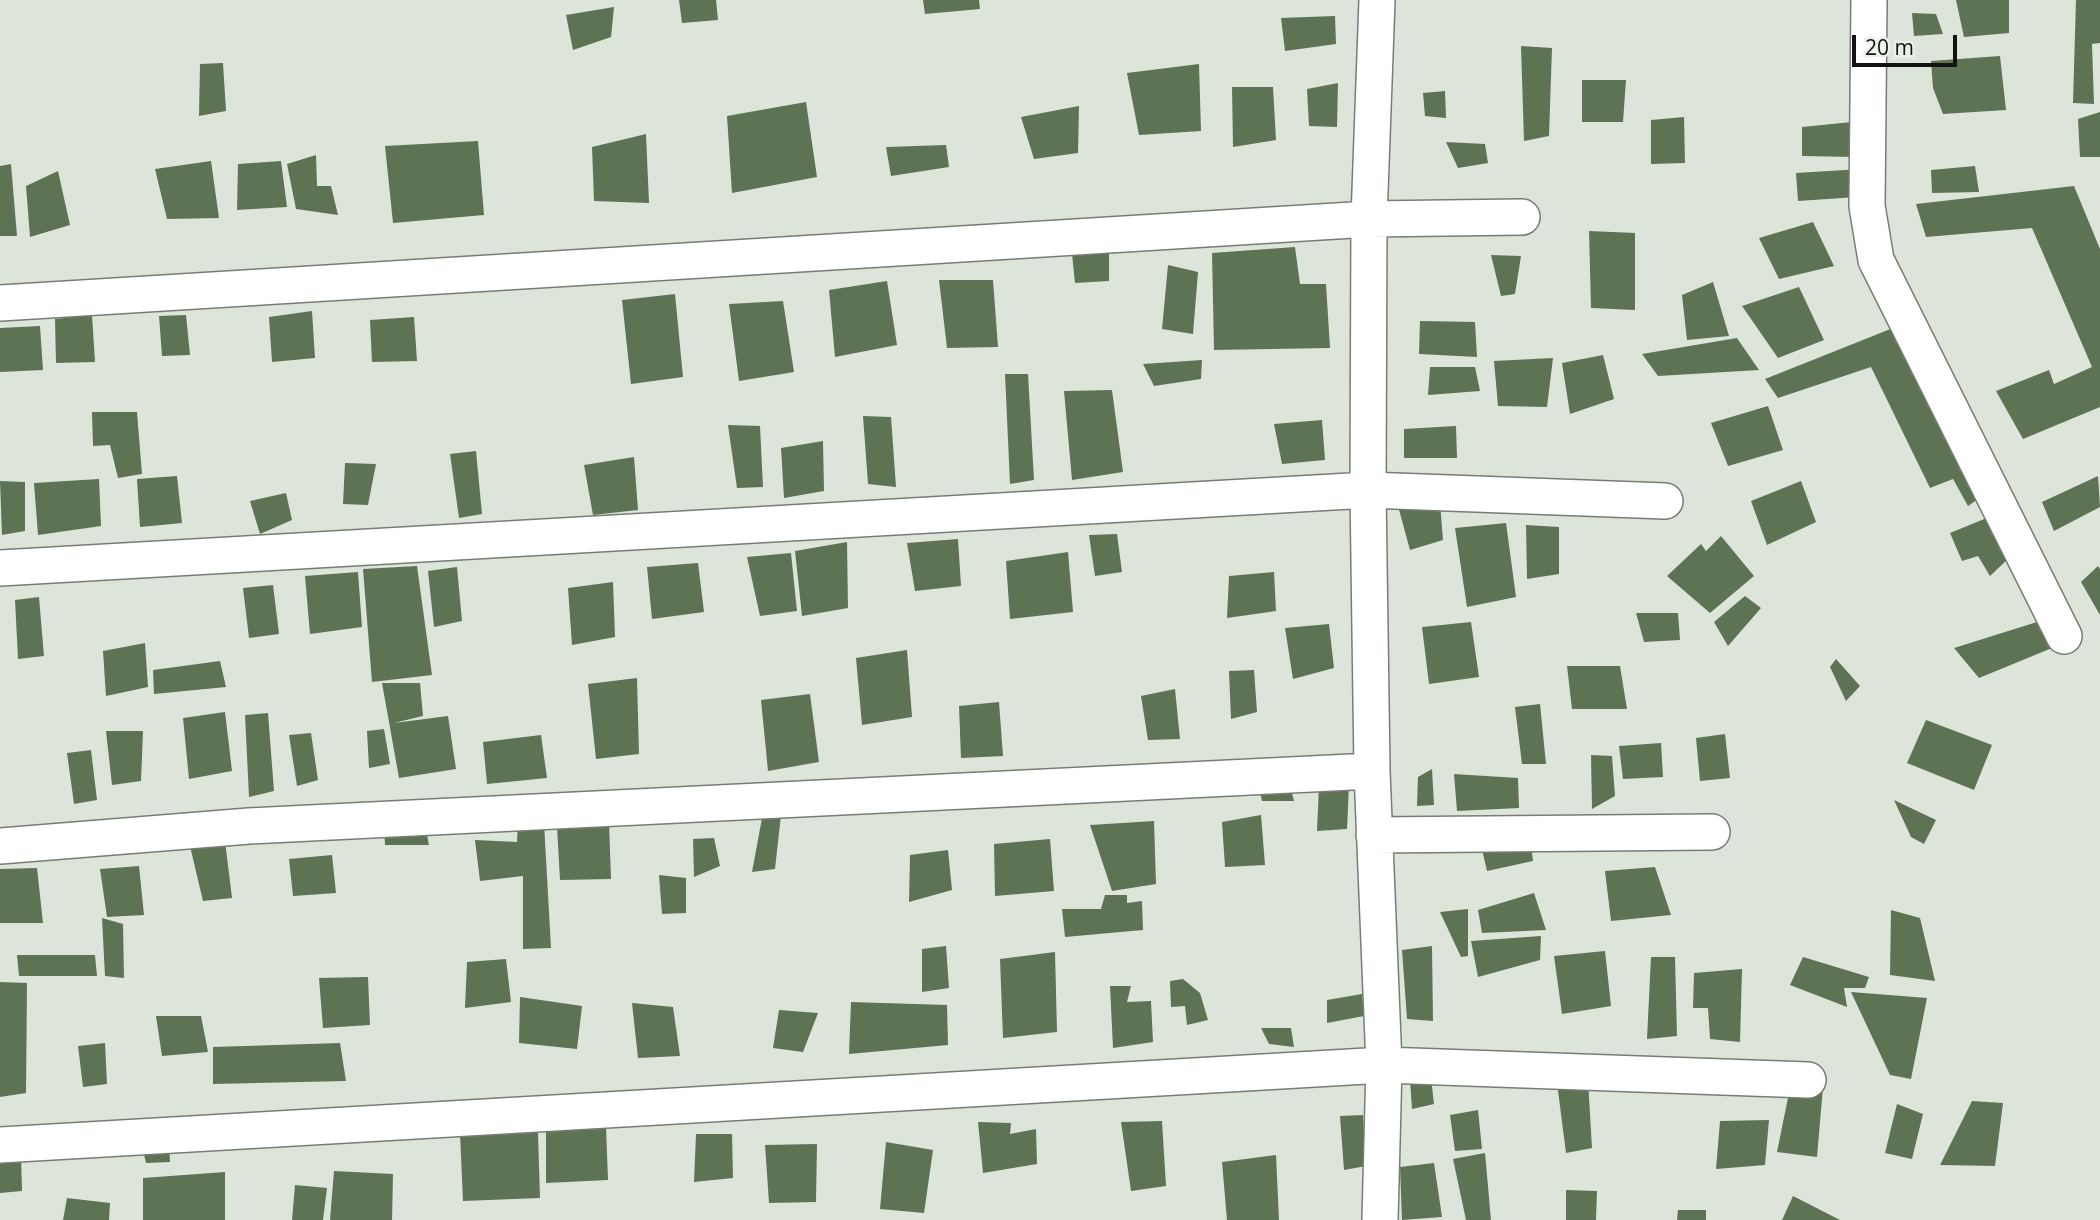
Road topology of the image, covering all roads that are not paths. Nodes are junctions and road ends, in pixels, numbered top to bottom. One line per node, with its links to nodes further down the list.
1 (1377, 0): 4 (street)
2 (1869, 0): 9 (street)
3 (1522, 217): 4 (street)
4 (1369, 219): 5 (street); 6 (street)
5 (0, 303)
6 (1367, 489): 7 (street); 8 (street); 10 (street)
7 (1665, 501)
8 (0, 568)
9 (2064, 636)
10 (1372, 771): 12 (street); 13 (street)
11 (1712, 832): 12 (street)
12 (1374, 835): 14 (street)
13 (0, 846)
14 (1384, 1065): 15 (street); 16 (street); 17 (street)
15 (1808, 1080)
16 (0, 1145)
17 (1380, 1220)

